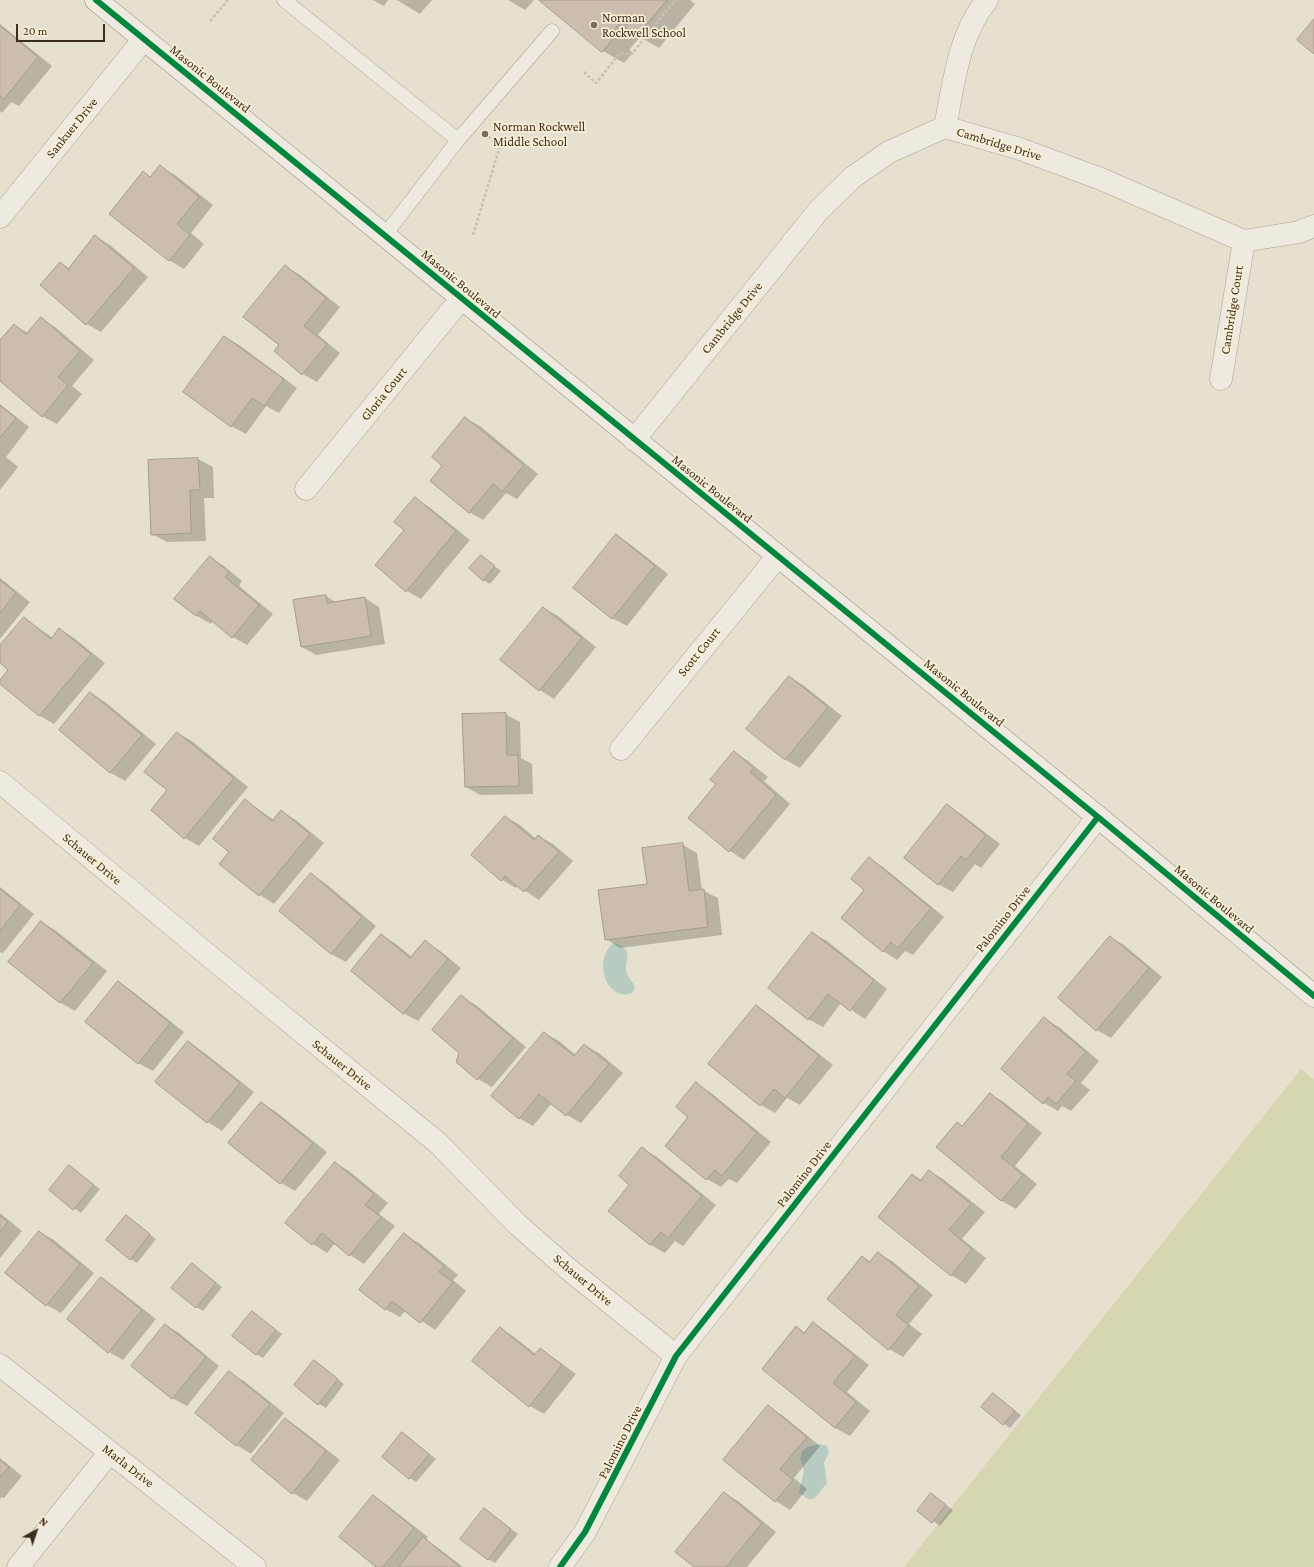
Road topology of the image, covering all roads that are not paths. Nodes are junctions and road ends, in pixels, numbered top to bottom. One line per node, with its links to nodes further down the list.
1 (96, 0): 5 (street, Masonic Boulevard)
2 (284, 0): 7 (lane)
3 (987, 0): 6 (street)
4 (552, 31): 7 (lane)
5 (144, 39): 8 (street, Sankuer Drive); 10 (street, Masonic Boulevard)
6 (945, 127): 11 (street, Cambridge Drive); 14 (street, Cambridge Drive)
7 (458, 140): 10 (lane)
8 (0, 217)
9 (1314, 226): 11 (street)
10 (385, 235): 12 (street, Masonic Boulevard)
11 (1244, 241): 13 (street, Cambridge Court)
12 (461, 299): 14 (street, Masonic Boulevard); 15 (street, Gloria Court)
13 (1221, 379)
14 (634, 440): 16 (street, Masonic Boulevard)
15 (306, 489)
16 (778, 556): 17 (street, Scott Court); 19 (street, Masonic Boulevard)
17 (621, 749)
18 (0, 782): 21 (street, Schauer Drive)
19 (1098, 817): 20 (street, Masonic Boulevard); 21 (street, Palomino Drive)
20 (1314, 996)
21 (676, 1356): 26 (street, Palomino Drive)
22 (0, 1365): 23 (street, Marla Drive)
23 (110, 1452): 24 (street); 25 (street, Marla Drive)
24 (18, 1567)
25 (255, 1567)
26 (560, 1567)

